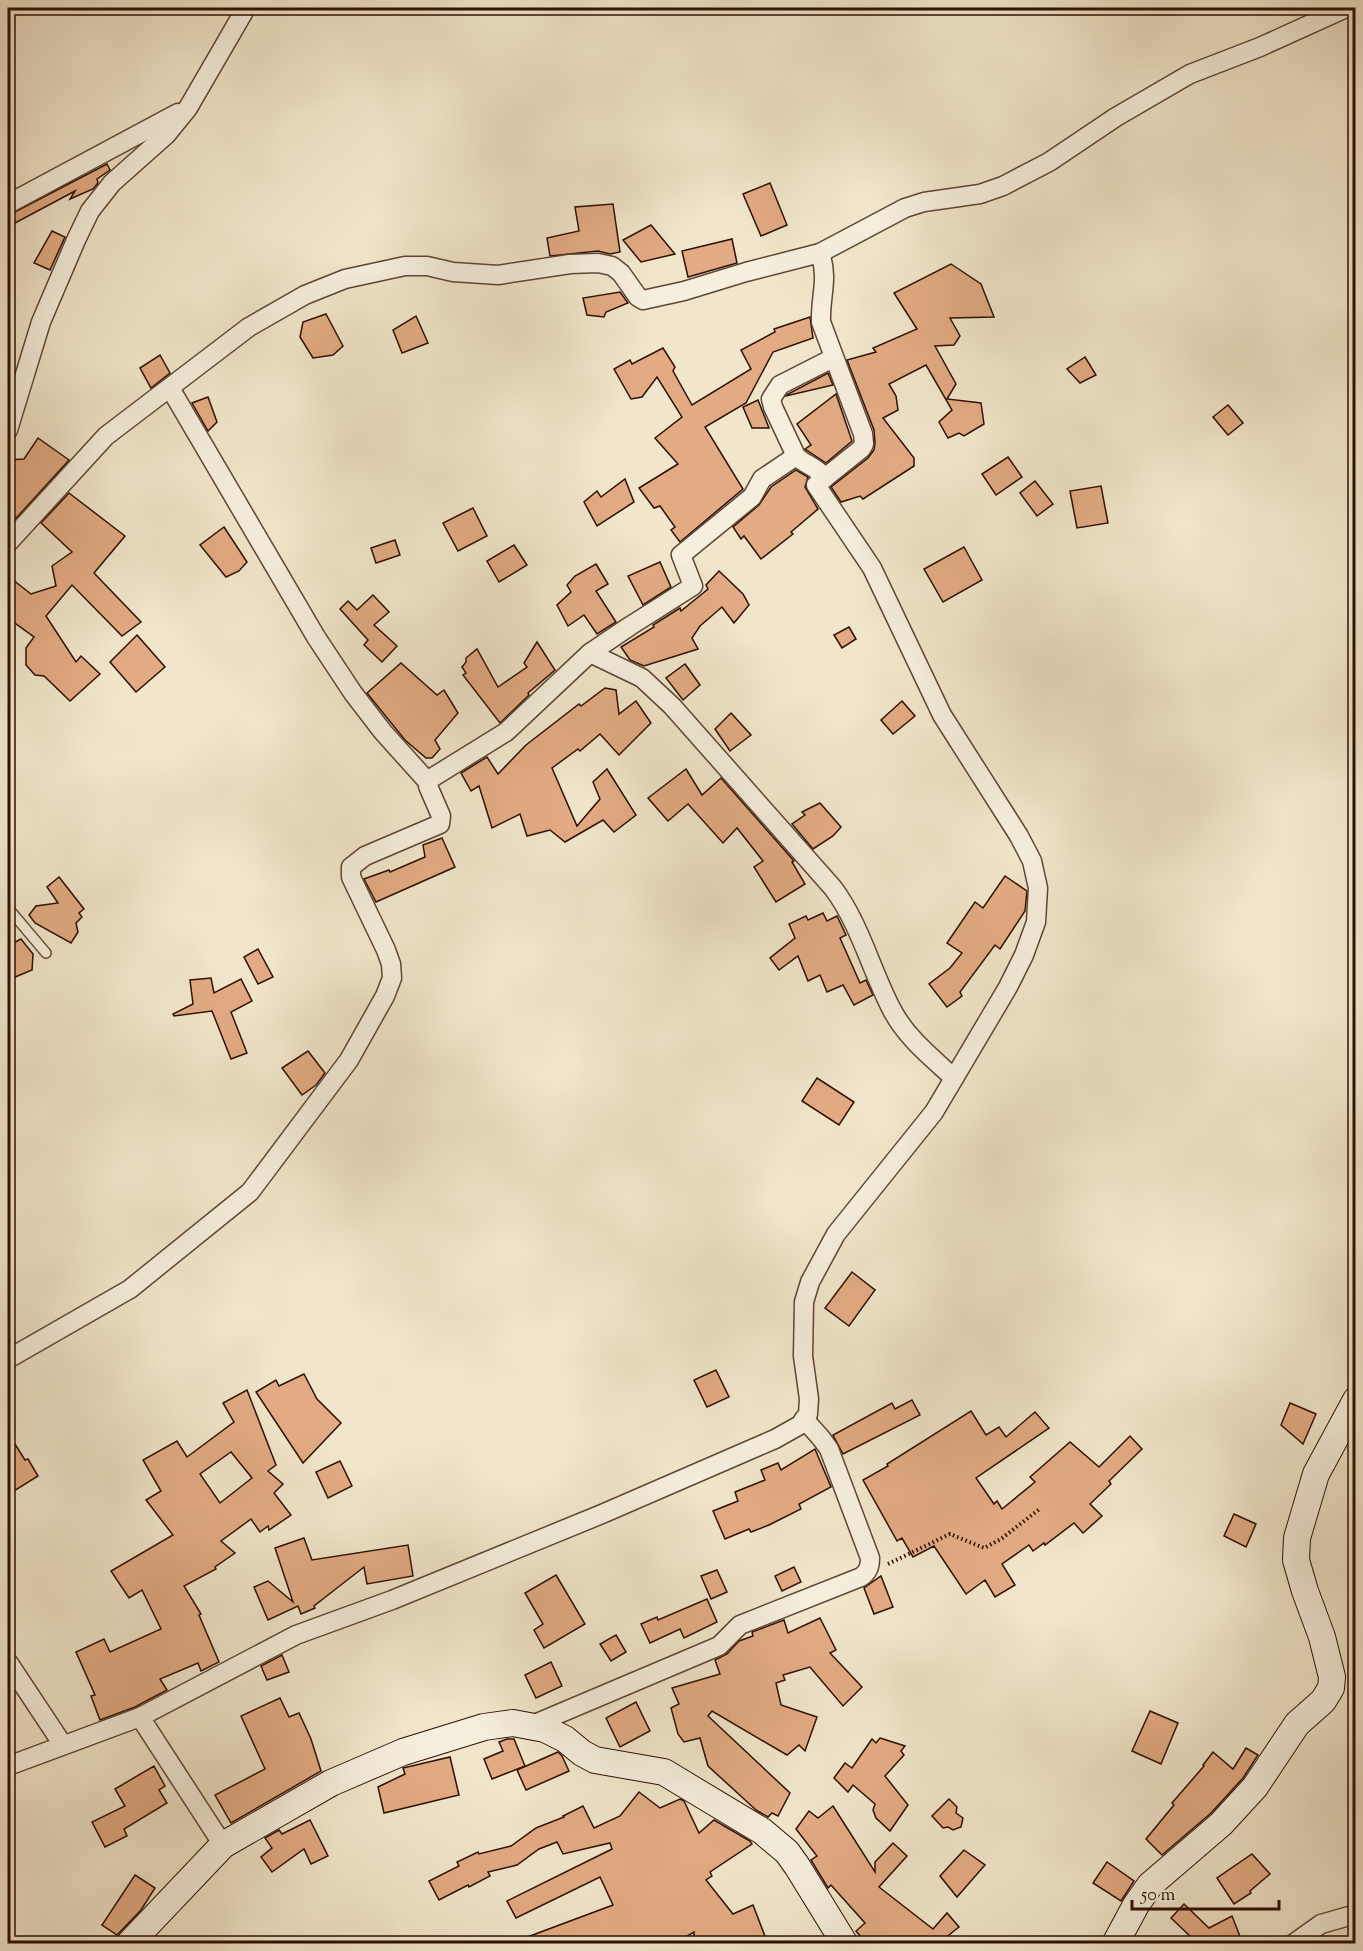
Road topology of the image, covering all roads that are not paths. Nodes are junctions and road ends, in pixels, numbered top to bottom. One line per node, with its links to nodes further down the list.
1 (246, 8): 3 (street)
2 (1346, 8): 5 (street)
3 (188, 108): 4 (street); 8 (street)
4 (8, 204)
5 (820, 253): 6 (street); 7 (street)
6 (833, 358): 9 (street); 10 (street)
7 (170, 388): 11 (street); 13 (street)
8 (8, 430)
9 (796, 456): 10 (street); 12 (street)
10 (825, 478): 16 (street)
11 (8, 543)
12 (590, 653): 13 (street); 16 (street)
13 (428, 782): 17 (street)
14 (8, 908): 15 (lane)
15 (46, 952)
16 (954, 1078): 19 (street)
17 (8, 1359)
18 (1356, 1400): 29 (street)
19 (804, 1419): 21 (street); 22 (street)
20 (8, 1662): 23 (street)
21 (140, 1717): 23 (street); 25 (street)
22 (530, 1726): 25 (street); 28 (street)
23 (63, 1745): 24 (street)
24 (8, 1766)
25 (223, 1845): 27 (street)
26 (1356, 1914): 30 (street)
27 (129, 1944)
28 (845, 1944)
29 (1115, 1944)
30 (1293, 1944)

